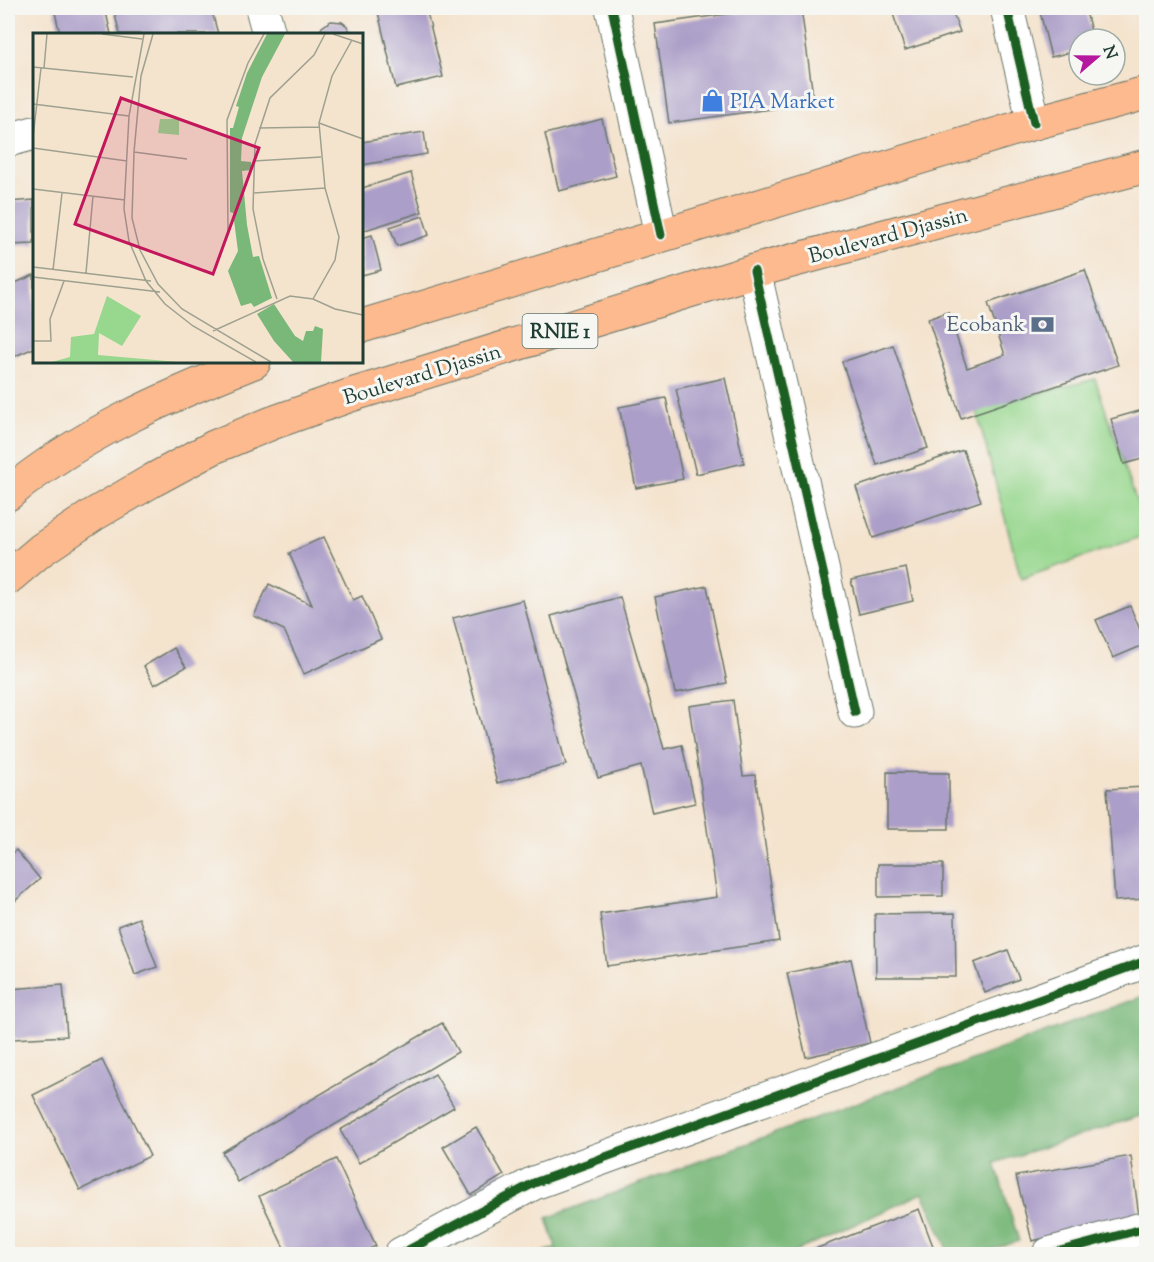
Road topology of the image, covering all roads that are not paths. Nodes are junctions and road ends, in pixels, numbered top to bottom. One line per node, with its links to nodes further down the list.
1 (262, 8): 4 (street)
2 (612, 8): 10 (street)
3 (1007, 8): 6 (street)
4 (269, 33)
5 (1146, 93): 6 (highway)
6 (1034, 123): 10 (highway)
7 (33, 133): 8 (street)
8 (8, 140)
9 (1146, 166): 11 (highway, Boulevard Djassin / RNIE 1)
10 (661, 235): 12 (highway)
11 (754, 271): 15 (highway, Boulevard Djassin / RNIE 1); 16 (street)
12 (363, 326)
13 (251, 363): 14 (highway)
14 (8, 494)
15 (8, 578)
16 (855, 712)
17 (1146, 961): 19 (street)
18 (1146, 1228): 20 (street)
19 (401, 1254)
20 (1049, 1254)

